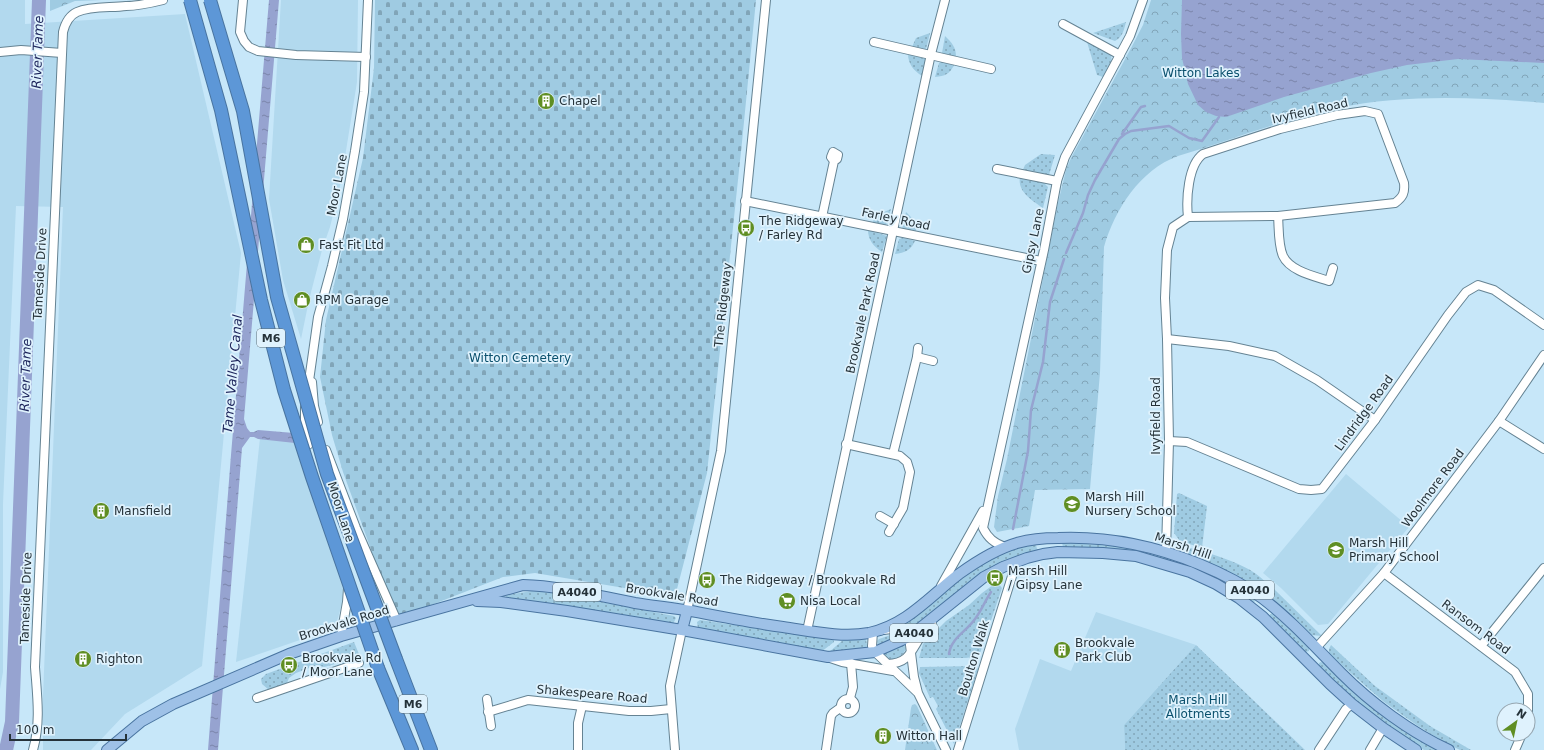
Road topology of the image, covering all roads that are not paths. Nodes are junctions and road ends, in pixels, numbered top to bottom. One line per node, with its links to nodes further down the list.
1 (163, 0): 13 (street, Tameside Drive)
2 (190, 0): 83 (highway, M6, bridge)
3 (210, 0): 84 (highway, M6, bridge)
4 (235, 0): 9 (street)
5 (368, 0): 16 (street, Moor Lane)
6 (766, 0): 21 (street, The Ridgeway)
7 (944, 0): 14 (street, Brookvale Park Road)
8 (1143, 0): 15 (street, Gipsy Lane)
9 (242, 4): 16 (street)
10 (1063, 24): 15 (street)
11 (874, 42): 14 (street)
12 (0, 52): 13 (street)
13 (58, 53): 81 (street, Tameside Drive)
14 (931, 54): 17 (street); 25 (street, Brookvale Park Road)
15 (1120, 55): 20 (street, Gipsy Lane)
16 (366, 57): 34 (street, Moor Lane)
17 (991, 69)
18 (834, 161): 23 (street)
19 (996, 169): 20 (street)
20 (1057, 181): 26 (street, Gipsy Lane)
21 (745, 201): 23 (street, Farley Road); 53 (street, The Ridgeway)
22 (1278, 216): 24 (street, Ivyfield Road); 24 (street, Ivyfield Road); 27 (street)
23 (822, 217): 25 (street, Farley Road)
24 (1188, 217): 29 (street, Ivyfield Road)
25 (894, 231): 26 (street, Farley Road); 38 (street, Brookvale Park Road)
26 (1041, 261): 41 (street, Gipsy Lane)
27 (1333, 268)
28 (1544, 325): 35 (street, Lindridge Road)
29 (1167, 338): 35 (street); 37 (street, Ivyfield Road)
30 (918, 348): 32 (street)
31 (1544, 355): 36 (street, Woolmore Road)
32 (917, 357): 33 (street); 40 (street)
33 (933, 361)
34 (311, 371): 54 (street, Moor Lane); 58 (street, Moor Lane)
35 (1375, 420): 37 (street, Lindridge Road)
36 (1499, 421): 39 (street); 49 (street, Woolmore Road)
37 (1169, 441): 46 (street, Ivyfield Road)
38 (846, 444): 40 (street); 56 (street, Brookvale Park Road)
39 (1544, 449)
40 (893, 454): 43 (street)
41 (988, 501): 45 (street, Gipsy Lane); 50 (street, Gipsy Lane)
42 (880, 516): 43 (street)
43 (894, 524): 44 (street)
44 (890, 532)
45 (1005, 547): 46 (main road, Marsh Hill / A4040); 50 (main road, Marsh Hill / A4040)
46 (1166, 552): 61 (main road, Marsh Hill / A4040)
47 (1544, 568): 60 (street)
48 (1013, 573): 89 (street, Boulton Walk)
49 (1384, 573): 60 (street, Ransom Road); 61 (street, Woolmore Road)
50 (940, 589): 57 (main road, Marsh Hill / A4040)
51 (469, 601): 53 (main road, Brookvale Road / A4040); 54 (main road, Brookvale Road / A4040); 55 (main road, Brookvale Road / A4040)
52 (948, 605): 59 (main road, Marsh Hill / A4040); 63 (street); 65 (main road, Marsh Hill / A4040)
53 (687, 611): 55 (main road); 56 (main road, Brookvale Road / A4040)
54 (397, 621): 58 (main road, Brookvale Road / A4040)
55 (682, 630): 64 (main road, Brookvale Road / A4040); 77 (street)
56 (807, 631): 57 (main road, Brookvale Road / A4040)
57 (874, 632): 59 (street); 62 (street)
58 (341, 636): 82 (main road, Brookvale Road / A4040)
59 (909, 637): 62 (main road, Marsh Hill / A4040); 63 (street)
60 (1481, 646): 73 (street, Ransom Road)
61 (1317, 647): 65 (main road); 93 (main road, Marsh Hill / A4040)
62 (874, 652): 64 (main road, Brookvale Road / A4040); 68 (street)
63 (911, 654): 68 (street); 69 (street)
64 (828, 657): 67 (street)
65 (1306, 660): 74 (main road, Marsh Hill / A4040)
66 (359, 663): 70 (street)
67 (851, 663): 68 (street); 71 (street)
68 (891, 668): 69 (street)
69 (918, 693): 88 (street)
70 (257, 698)
71 (850, 698): 76 (street); 76 (street)
72 (487, 699): 78 (street)
73 (1528, 702)
74 (1352, 704): 80 (main road, Marsh Hill / A4040); 90 (street)
75 (582, 706): 77 (street, Shakespeare Road); 78 (street, Shakespeare Road); 85 (street)
76 (840, 708): 87 (street)
77 (671, 709): 86 (street)
78 (488, 712): 79 (street)
79 (491, 726)
80 (1383, 728): 91 (street); 92 (main road, Marsh Hill / A4040)
81 (34, 750)
82 (107, 750)
83 (412, 750)
84 (431, 750)
85 (578, 750)
86 (675, 750)
87 (826, 750)
88 (946, 750)
89 (958, 750)
90 (1319, 750)
91 (1370, 750)
92 (1416, 750)
93 (1449, 750)

